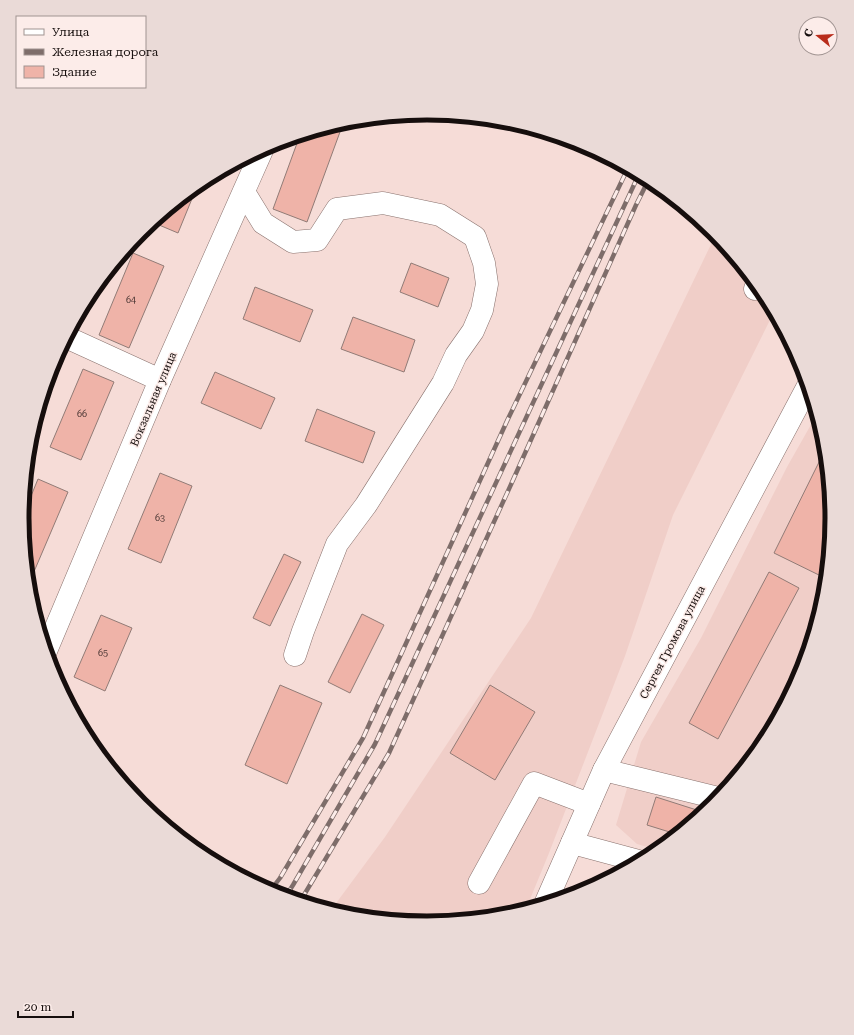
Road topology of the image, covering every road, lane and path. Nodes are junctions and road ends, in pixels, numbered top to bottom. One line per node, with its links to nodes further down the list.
1 (259, 157): 2 (street, Вокзальная улица)
2 (244, 192): 4 (street, Вокзальная улица); 7 (street)
3 (71, 339): 4 (street)
4 (160, 380): 6 (street, Вокзальная улица)
5 (805, 392): 8 (street, Сергея Громова улица)
6 (49, 643)
7 (295, 655)
8 (604, 770): 9 (street); 10 (street, Сергея Громова улица)
9 (711, 796)
10 (589, 804): 11 (street, Сергея Громова улица); 13 (street)
11 (572, 843): 12 (street); 14 (street, Сергея Громова улица)
12 (631, 859)
13 (479, 883)
14 (549, 896)

